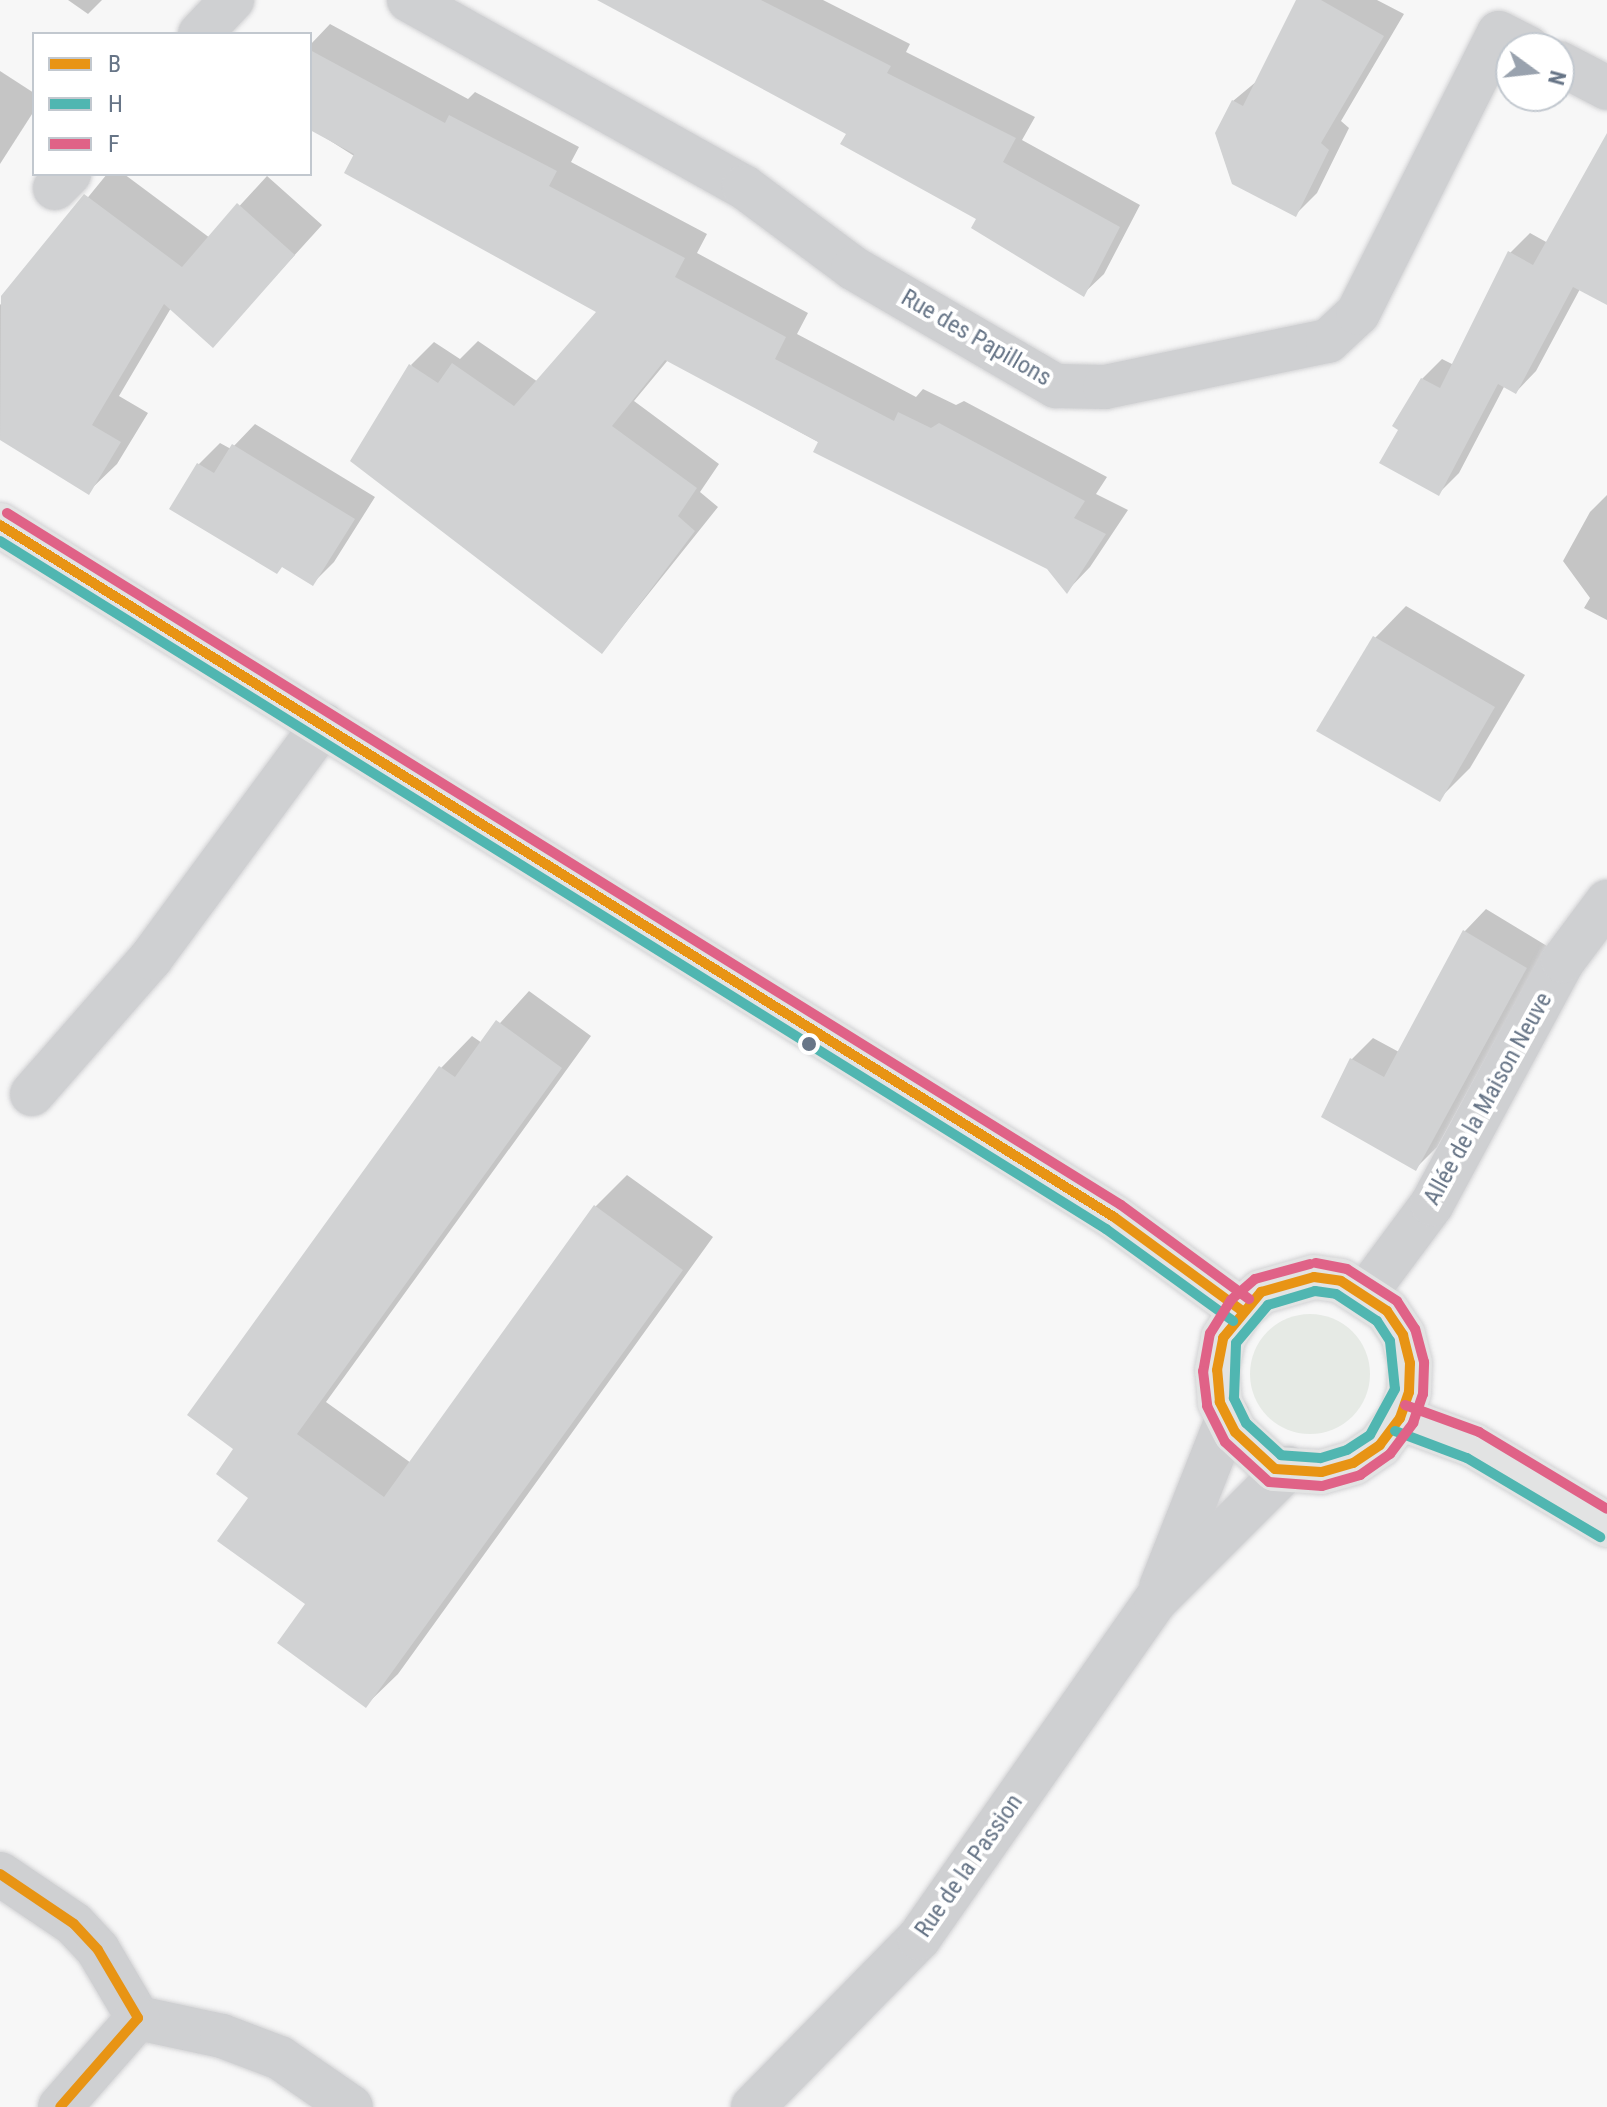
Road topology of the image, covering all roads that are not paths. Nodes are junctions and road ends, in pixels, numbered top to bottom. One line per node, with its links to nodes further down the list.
1 (232, 0): 4 (street)
2 (409, 0): 3 (street, Rue des Papillons)
3 (1512, 27)
4 (202, 32)
5 (1575, 71): 6 (street)
6 (1607, 88)
7 (0, 525): 8 (main road)
8 (323, 725): 10 (street); 12 (main road)
9 (1607, 902): 11 (street, Allée de la Maison Neuve)
10 (32, 1094)
11 (1366, 1293): 12 (main road); 14 (main road)
12 (1241, 1310): 13 (main road)
13 (1228, 1417): 15 (main road); 17 (street)
14 (1400, 1418): 15 (main road); 16 (main road)
15 (1288, 1468): 17 (street)
16 (1607, 1525)
17 (1156, 1600): 22 (street, Rue de la Passion)
18 (0, 1874): 19 (street)
19 (138, 2018): 20 (street); 21 (street)
20 (60, 2107)
21 (351, 2107)
22 (753, 2107)

